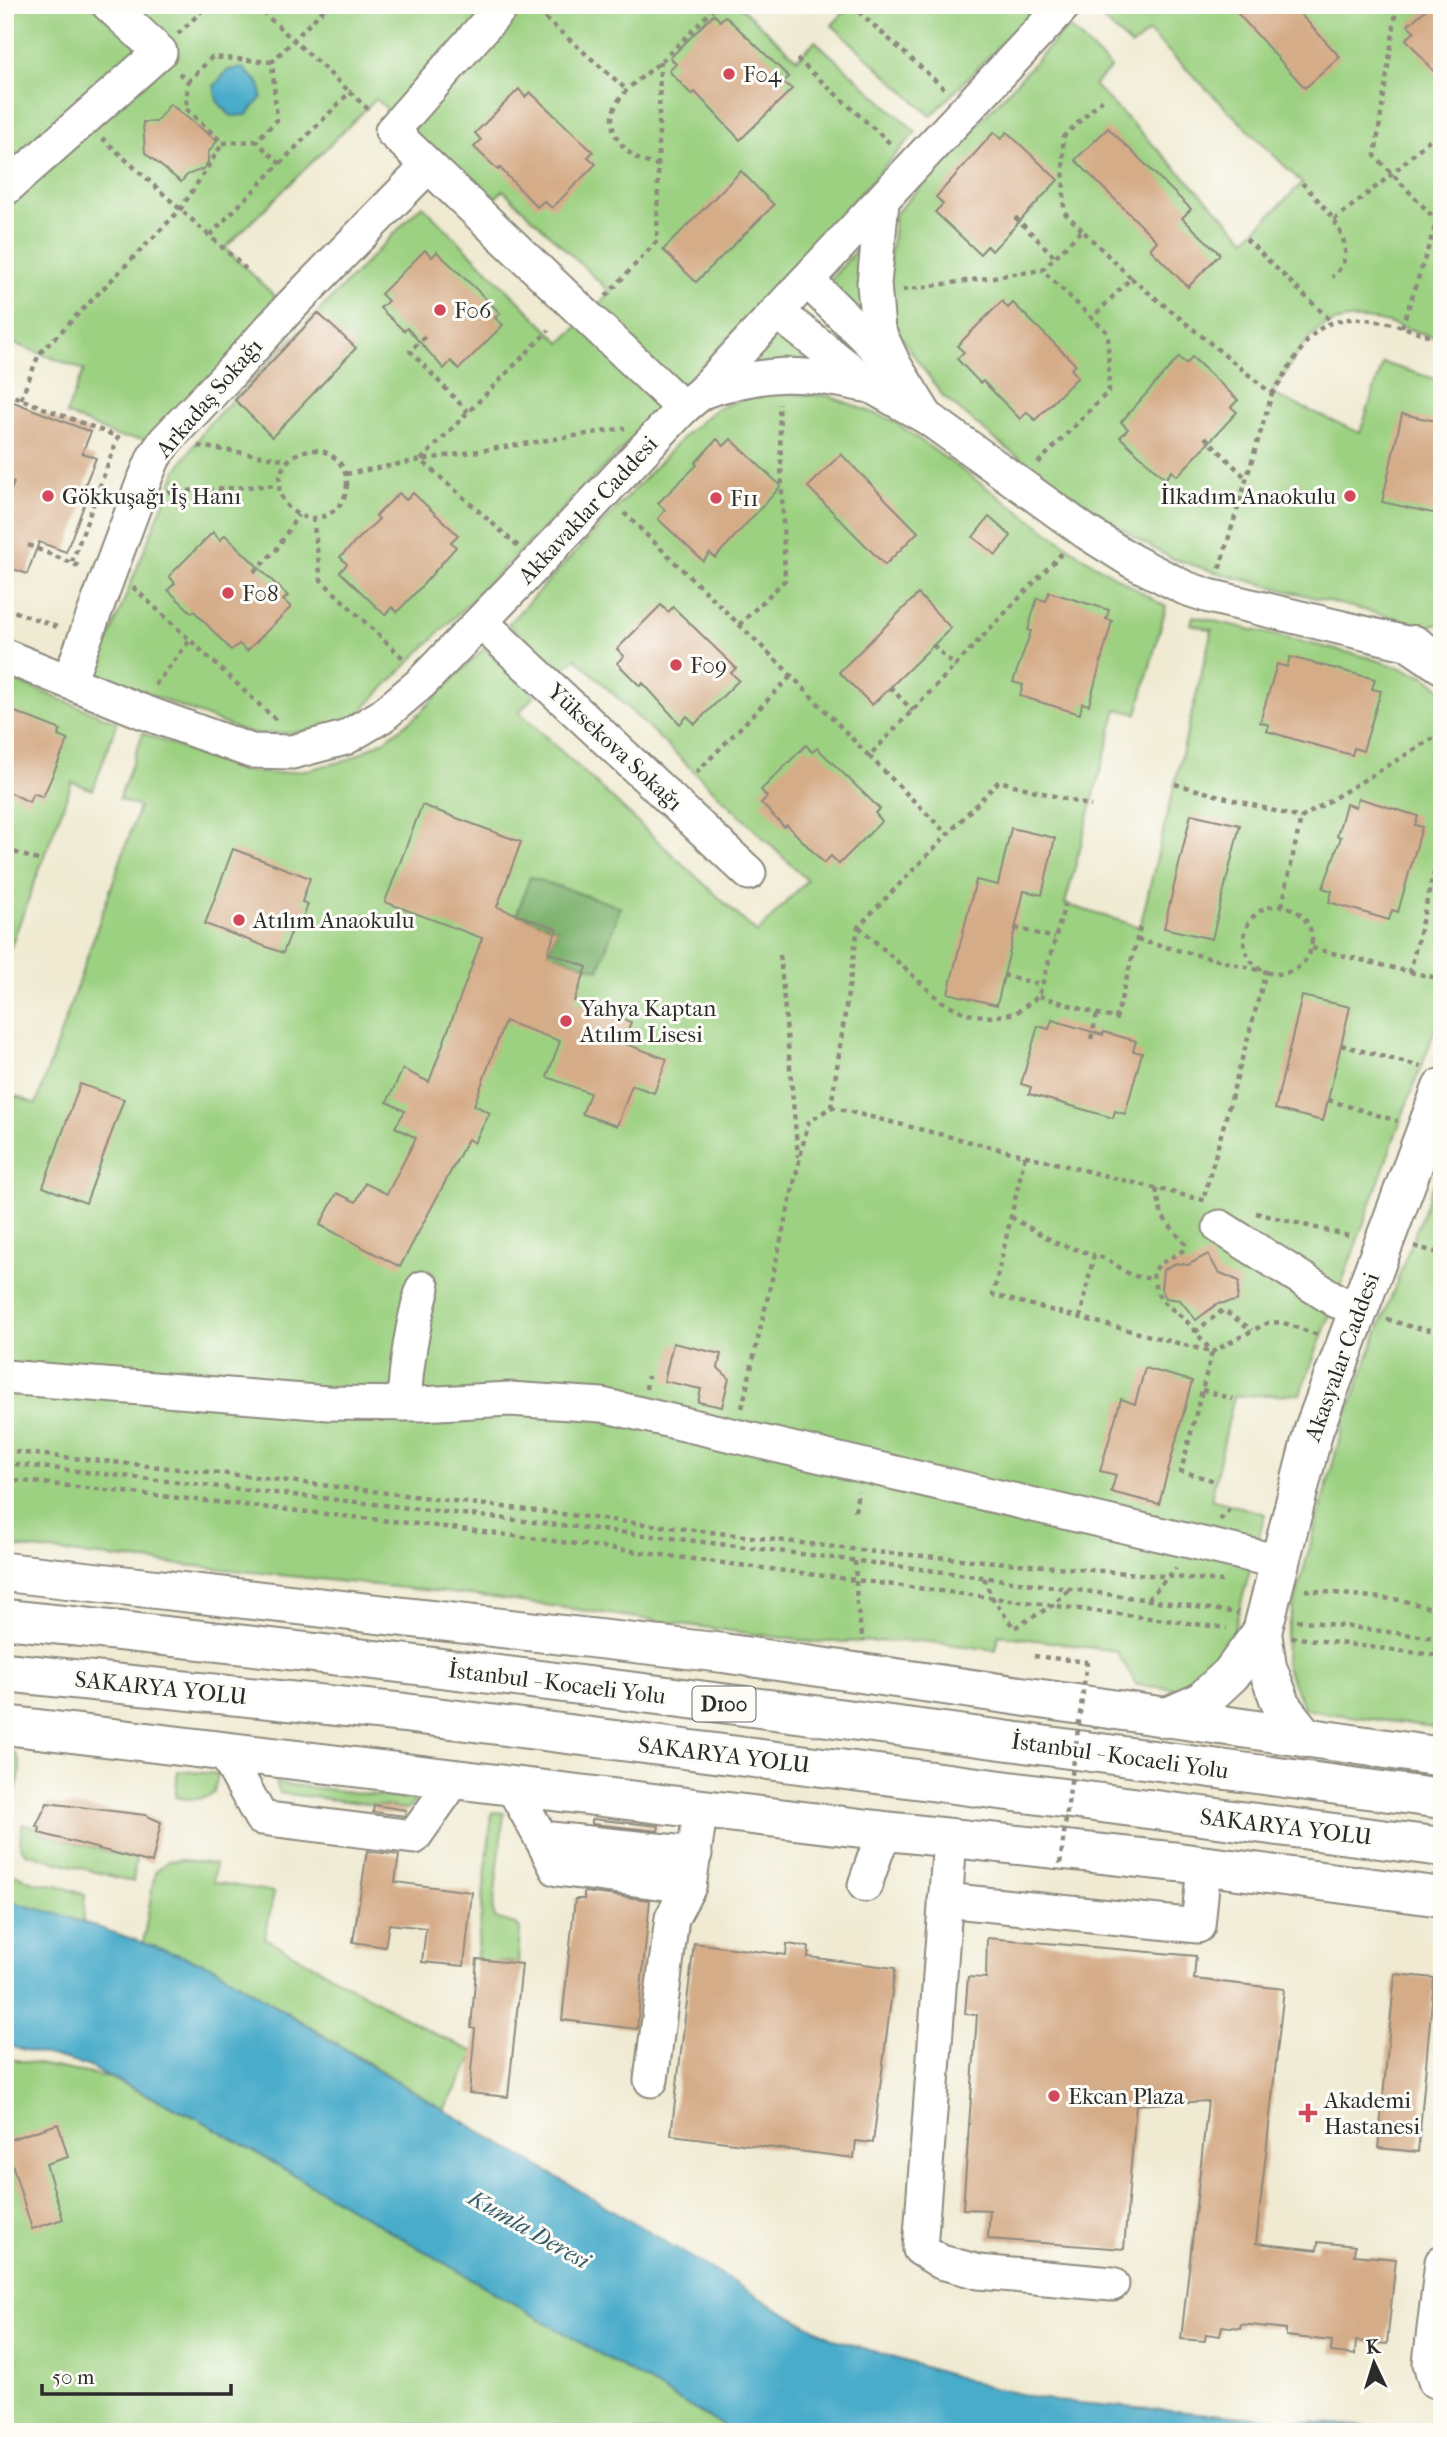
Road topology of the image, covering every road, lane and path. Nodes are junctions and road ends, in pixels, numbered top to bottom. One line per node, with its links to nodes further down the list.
1 (109, 5): 12 (street)
2 (208, 5): 12 (path)
3 (255, 5): 11 (path)
4 (328, 5): 11 (path)
5 (503, 5): 23 (street)
6 (530, 5): 17 (path)
7 (717, 5): 15 (path)
8 (852, 5): 19 (path)
9 (1064, 5): 29 (street, Akkavaklar Caddesi)
10 (1397, 5): 30 (path)
11 (294, 42): 14 (path); 18 (path)
12 (160, 52): 16 (path); 21 (street)
13 (797, 59): 29 (path)
14 (272, 62): 16 (path); 24 (path)
15 (660, 62): 17 (path); 27 (path)
16 (188, 82): 25 (path)
17 (627, 90): 27 (path)
18 (350, 92): 23 (path); 26 (path)
19 (951, 95)
20 (1106, 96): 38 (path)
21 (82, 120): 32 (street); 34 (path)
22 (1442, 128): 30 (path)
23 (392, 131): 28 (street)
24 (256, 141): 25 (path); 26 (path)
25 (223, 143): 34 (path)
26 (280, 164): 39 (path)
27 (659, 165): 49 (path)
28 (428, 166): 49 (street); 95 (street, Arkadaş Sokağı)
29 (914, 166): 33 (street, Akkavaklar Caddesi)
30 (1391, 175): 36 (path); 37 (path)
31 (1302, 183): 36 (path)
32 (5, 189)
33 (882, 202): 46 (street, Akkavaklar Caddesi); 56 (street)
34 (180, 210): 39 (path); 60 (path)
35 (1015, 217): 41 (path)
36 (1334, 220): 44 (path)
37 (1440, 221): 52 (path)
38 (1082, 230): 41 (path); 45 (path)
39 (210, 234): 42 (path)
40 (1246, 239): 51 (path)
41 (1055, 257): 43 (path)
42 (246, 269)
43 (1042, 270): 47 (path); 50 (path)
44 (1332, 276)
45 (1132, 278): 50 (path); 59 (path)
46 (807, 280): 48 (street, Akkavaklar Caddesi); 56 (street)
47 (901, 290)
48 (778, 312): 56 (street); 61 (street, Akkavaklar Caddesi)
49 (588, 318): 61 (street)
50 (1092, 318): 68 (path)
51 (1331, 321): 52 (path); 59 (path)
52 (1402, 327): 55 (path)
53 (548, 330): 62 (path)
54 (425, 337): 62 (path)
55 (1442, 340)
56 (883, 376): 61 (street); 90 (street)
57 (5, 393): 60 (path)
58 (779, 393): 87 (path)
59 (1272, 394): 70 (path)
60 (21, 399): 79 (path)
61 (693, 400): 86 (street, Akkavaklar Caddesi)
62 (468, 412): 67 (path)
63 (633, 427): 67 (path)
64 (1205, 437): 70 (path)
65 (194, 445): 66 (path)
66 (289, 460): 69 (path); 71 (path)
67 (421, 460): 69 (path); 78 (path)
68 (1034, 467)
69 (346, 474): 75 (path)
70 (1247, 478): 81 (path)
71 (278, 485): 72 (path); 74 (path)
72 (167, 492)
73 (618, 507): 87 (path)
74 (298, 515): 75 (path); 80 (path)
75 (313, 518): 92 (path)
76 (28, 545): 79 (path)
77 (1069, 546): 93 (path)
78 (524, 551)
79 (72, 562): 82 (path)
80 (254, 572)
81 (1218, 573)
82 (77, 578)
83 (130, 584): 88 (path)
84 (5, 608): 85 (path)
85 (64, 616)
86 (481, 622): 95 (street, Akkavaklar Caddesi); 109 (street, Yüksekova Sokağı)
87 (739, 625): 94 (path)
88 (191, 639): 97 (path); 99 (path)
89 (933, 645): 93 (path)
90 (1433, 651)
91 (5, 656): 95 (street, Akkavaklar Caddesi)
92 (409, 664)
93 (956, 667): 98 (path)
94 (791, 676): 101 (path); 102 (path)
95 (69, 681)
96 (890, 687): 98 (path)
97 (148, 694)
98 (913, 710): 101 (path)
99 (280, 724)
100 (1442, 733): 105 (path)
101 (869, 756): 106 (path)
102 (696, 773)
103 (1175, 785): 105 (path)
104 (1091, 806): 106 (path)
105 (1301, 818): 112 (path)
106 (947, 834): 113 (path)
107 (5, 849): 108 (path)
108 (43, 862)
109 (749, 873)
110 (1442, 878): 121 (path)
111 (1065, 904): 116 (path)
112 (1282, 906): 118 (path); 120 (path)
113 (858, 927): 125 (path); 131 (path)
114 (1140, 927): 117 (path)
115 (1015, 928): 116 (path)
116 (1055, 938): 124 (path)
117 (1137, 940): 120 (path); 126 (path)
118 (1312, 948): 120 (path); 121 (path)
119 (780, 955): 134 (path)
120 (1266, 972): 136 (path)
121 (1410, 972): 123 (path)
122 (1003, 975): 124 (path)
123 (1442, 979)
124 (1042, 985): 125 (path)
125 (1040, 996): 126 (path)
126 (1097, 1014): 127 (path)
127 (1091, 1039)
128 (1341, 1045): 129 (path)
129 (1432, 1078): 145 (main road, Akasyalar Caddesi)
130 (1328, 1100): 132 (path)
131 (831, 1107): 133 (path); 134 (path)
132 (1400, 1122)
133 (1025, 1156): 135 (path); 138 (path)
134 (799, 1163): 156 (path)
135 (1156, 1189): 136 (path); 143 (path)
136 (1213, 1210): 145 (street)
137 (1255, 1213): 139 (path)
138 (1012, 1217): 142 (path); 146 (path)
139 (1359, 1239)
140 (1409, 1244): 141 (path)
141 (1442, 1254)
142 (1094, 1255): 143 (path); 146 (path)
143 (1153, 1278): 148 (path)
144 (423, 1288): 155 (street)
145 (1371, 1313): 149 (path); 163 (main road, Akasyalar Caddesi)
146 (1080, 1318): 151 (path)
147 (1252, 1330): 148 (path); 150 (path); 151 (path)
148 (1195, 1332): 151 (path)
149 (1442, 1332)
150 (1322, 1336)
151 (1212, 1352): 153 (path)
152 (5, 1377): 155 (street)
153 (1202, 1390): 154 (path); 160 (path)
154 (1233, 1399)
155 (404, 1404): 156 (street)
156 (736, 1436): 163 (street)
157 (5, 1451): 166 (path)
158 (5, 1463): 161 (path)
159 (5, 1479): 165 (path)
160 (1215, 1481)
161 (855, 1561): 164 (path); 165 (path)
162 (5, 1572): 171 (main road)
163 (1289, 1576): 170 (path); 173 (main road, Akasyalar Caddesi)
164 (984, 1577): 167 (path); 168 (path)
165 (856, 1579): 168 (path); 175 (path)
166 (1233, 1581)
167 (1071, 1588): 169 (path); 173 (path)
168 (992, 1596): 169 (path); 169 (path)
169 (1055, 1604): 173 (path)
170 (1442, 1611)
171 (401, 1616): 181 (main road); 183 (main road)
172 (5, 1619): 183 (main road, İstanbul - Kocaeli Yolu / D100)
173 (1262, 1626): 174 (path); 177 (path); 181 (main road); 184 (main road)
174 (1442, 1639)
175 (863, 1641)
176 (1034, 1656): 194 (path, bridge)
177 (1442, 1656)
178 (5, 1672): 179 (main road, SAKARYA YOLU / D100)
179 (163, 1688): 180 (main road); 193 (main road, SAKARYA YOLU / D100)
180 (5, 1689)
181 (1165, 1718): 184 (main road)
182 (5, 1724): 185 (main road)
183 (936, 1730): 189 (main road, İstanbul - Kocaeli Yolu / D100)
184 (1306, 1738): 186 (main road)
185 (224, 1751): 187 (main road); 187 (street)
186 (1442, 1756)
187 (454, 1780): 188 (main road)
188 (512, 1786): 190 (main road); 196 (street)
189 (1442, 1799)
190 (701, 1808): 191 (main road); 196 (street)
191 (886, 1831): 192 (main road); 197 (street)
192 (950, 1838): 195 (main road); 199 (street)
193 (1442, 1847)
194 (1060, 1864)
195 (1204, 1866): 198 (main road); 199 (street)
196 (692, 1870): 200 (street)
197 (865, 1885)
198 (1442, 1897)
199 (945, 1900): 202 (street)
200 (651, 2080)
201 (1442, 2262): 203 (street)
202 (1112, 2284)
203 (1442, 2383)

